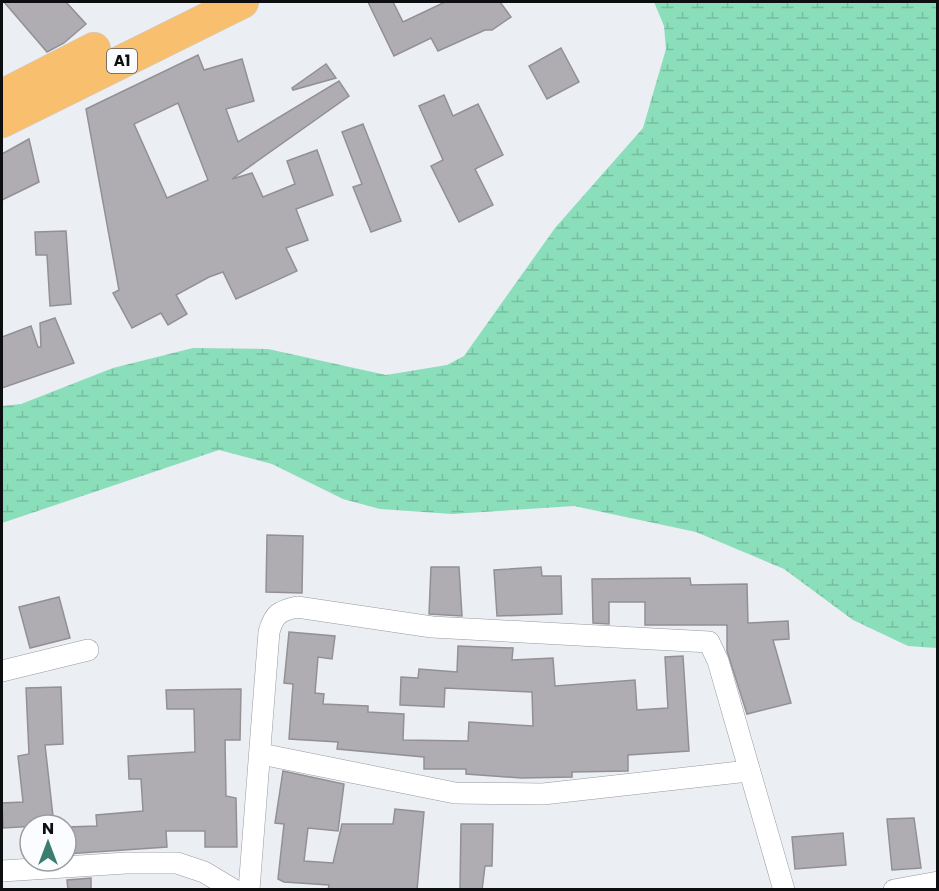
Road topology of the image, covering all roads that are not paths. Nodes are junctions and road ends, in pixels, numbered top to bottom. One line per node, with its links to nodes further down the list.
1 (191, 2): 3 (highway, A1)
2 (242, 2): 4 (highway, A1)
3 (2, 96)
4 (2, 121)
5 (88, 650): 6 (street)
6 (2, 671)
7 (261, 754): 8 (street); 8 (street); 12 (street)
8 (748, 771): 13 (street)
9 (2, 871): 11 (street)
10 (938, 882): 14 (street)
11 (234, 890)
12 (249, 890)
13 (784, 890)
14 (894, 890)

